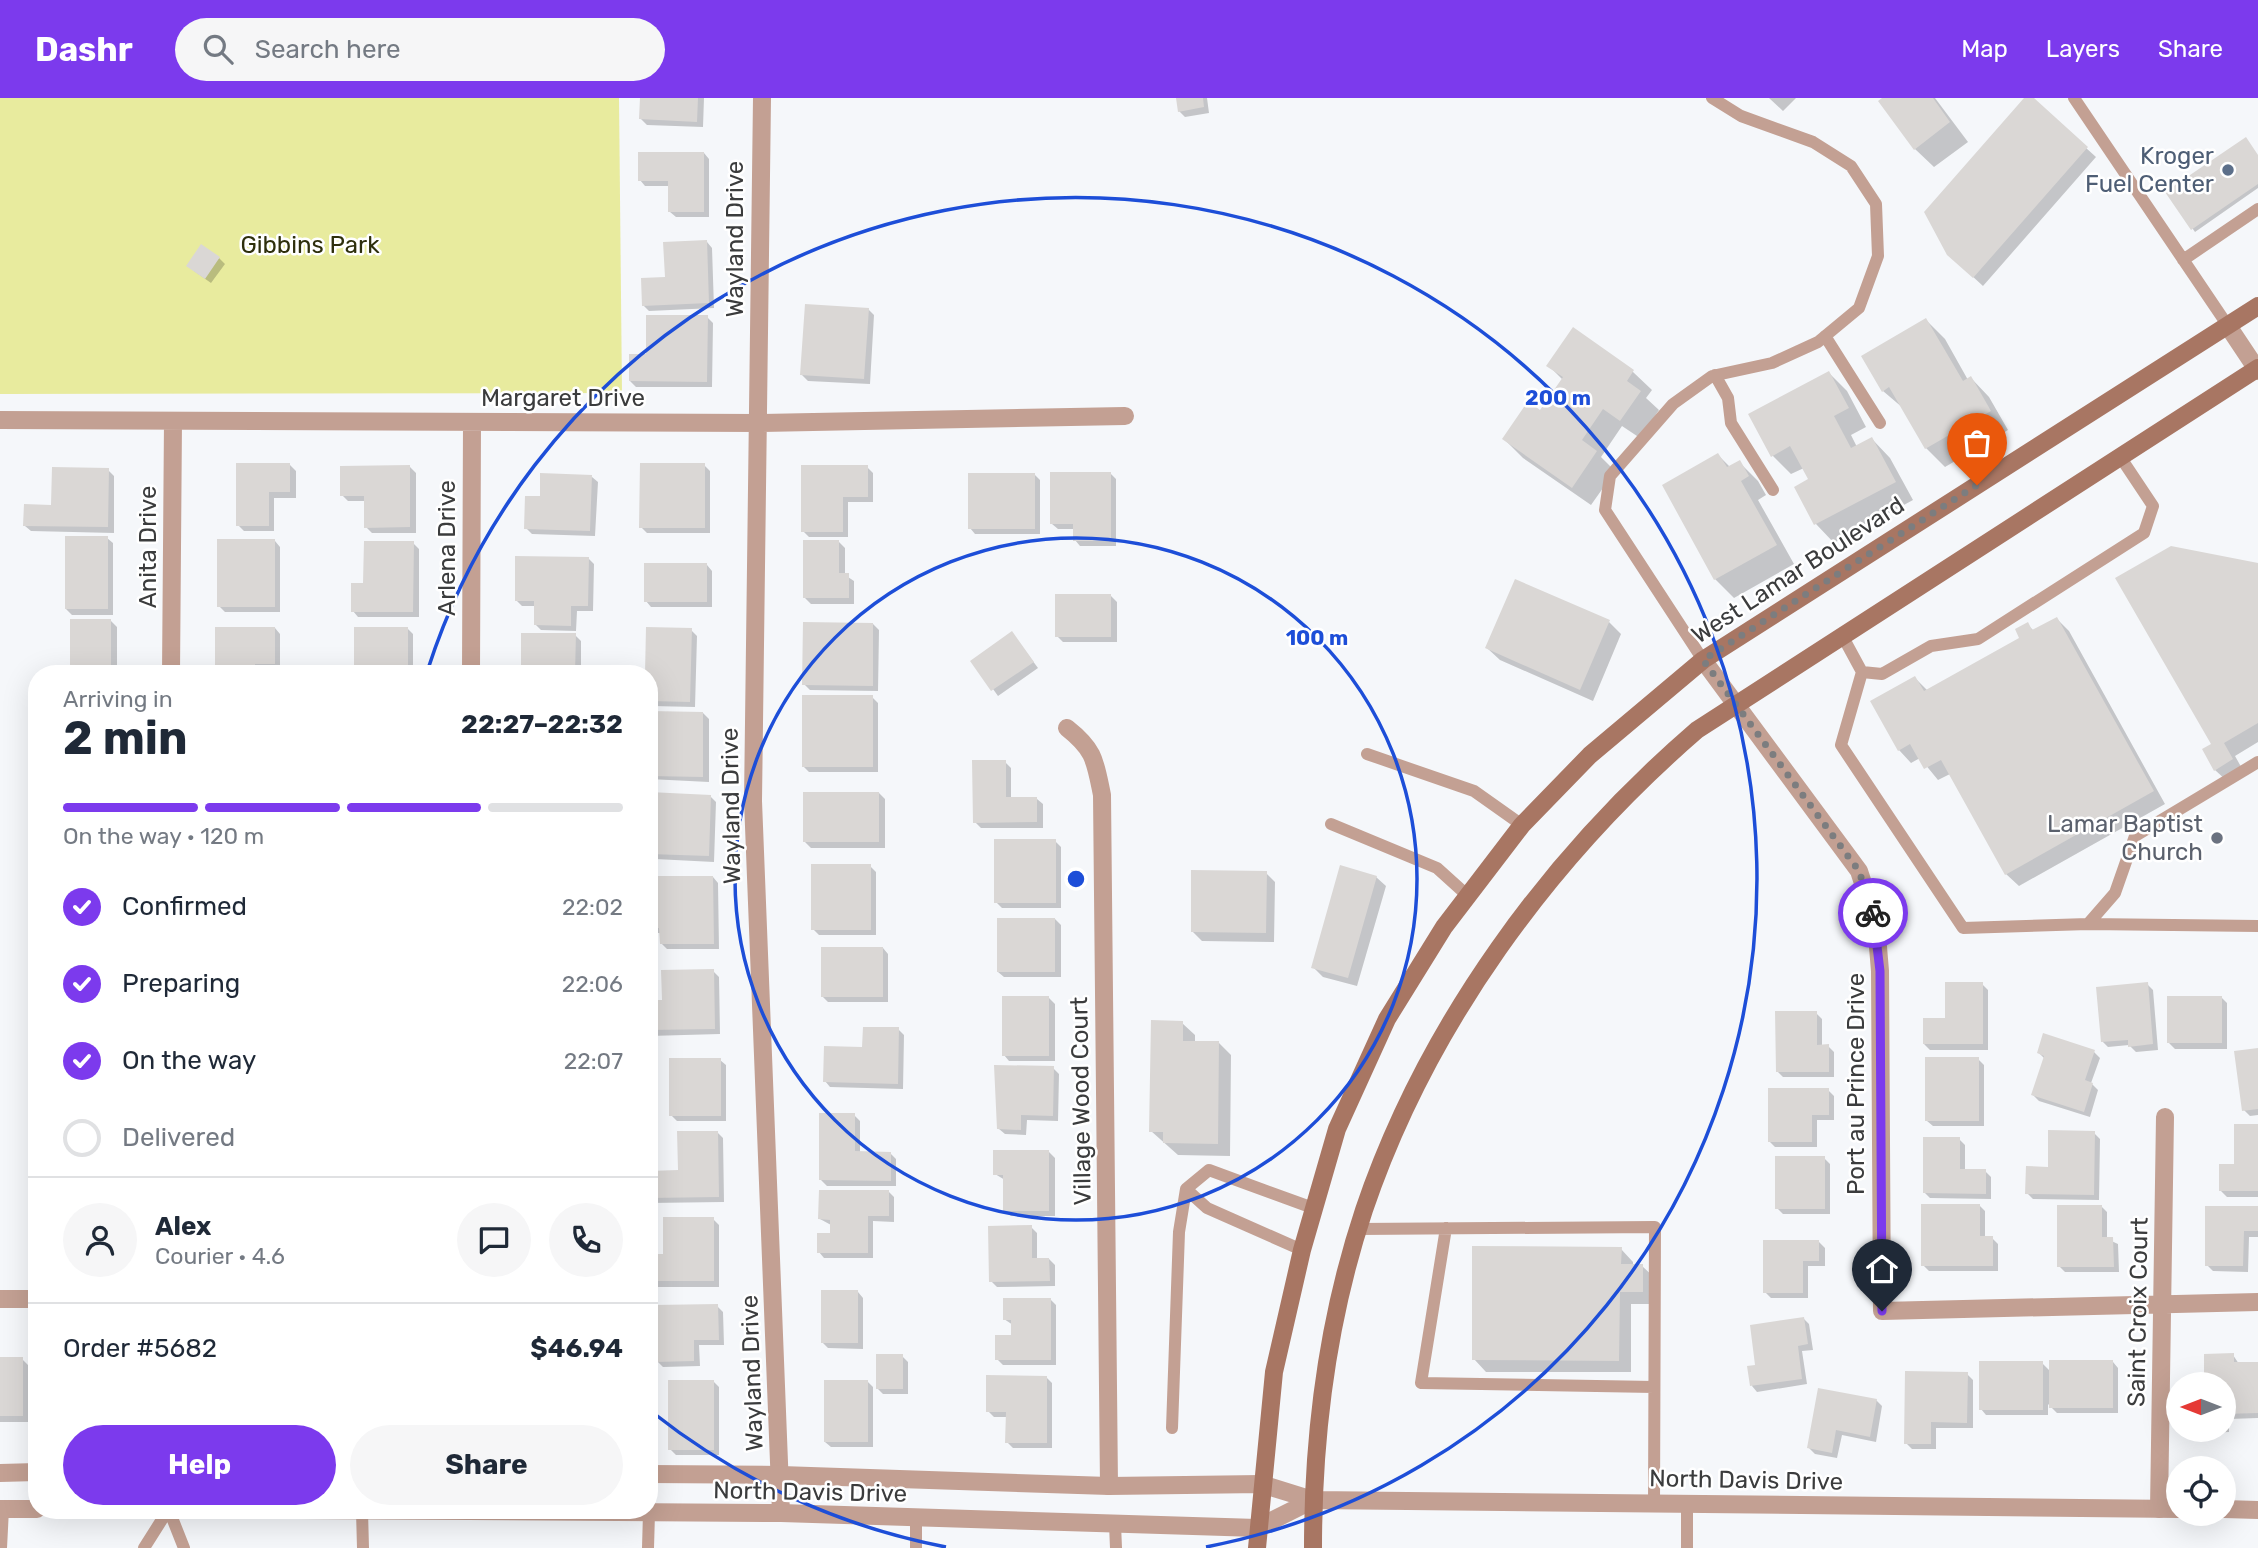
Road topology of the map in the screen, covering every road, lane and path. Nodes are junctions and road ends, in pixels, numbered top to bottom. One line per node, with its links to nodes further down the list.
1 (762, 98): 16 (street, Wayland Drive)
2 (1712, 98): 8 (lane)
3 (2074, 98): 5 (lane)
4 (2258, 209): 5 (lane)
5 (2183, 260): 7 (lane)
6 (2258, 306): 7 (main road, West Lamar Boulevard)
7 (2228, 326): 9 (street); 20 (main road, West Lamar Boulevard)
8 (1825, 336): 10 (lane); 15 (lane)
9 (2258, 370): 17 (main road)
10 (1715, 375): 18 (lane); 20 (lane)
11 (1125, 416): 16 (street, Margaret Drive)
12 (0, 420): 13 (street, Margaret Drive)
13 (173, 421): 14 (street, Margaret Drive); 21 (street, Anita Drive)
14 (472, 422): 16 (street, Margaret Drive); 22 (street, Arlena Drive)
15 (1880, 423)
16 (759, 424): 48 (street, Wayland Drive)
17 (2121, 458): 19 (main road); 23 (lane)
18 (1773, 489)
19 (1843, 637): 23 (lane); 24 (main road)
20 (1703, 660): 24 (street, Port au Prince Drive); 29 (main road, West Lamar Boulevard)
21 (172, 665)
22 (471, 665)
23 (1862, 672): 31 (lane)
24 (1734, 705): 37 (main road); 42 (street, Port au Prince Drive)
25 (1067, 728): 50 (street, Village Wood Court)
26 (1367, 754): 29 (lane)
27 (2258, 762): 31 (lane)
28 (1331, 824): 30 (lane)
29 (1522, 825): 30 (main road, West Lamar Boulevard)
30 (1468, 896): 35 (main road, West Lamar Boulevard)
31 (2088, 924): 32 (lane)
32 (2258, 926)
33 (2165, 1116): 42 (street, Saint Croix Court)
34 (1186, 1189): 35 (lane); 38 (lane); 44 (lane)
35 (1313, 1208): 38 (main road, West Lamar Boulevard)
36 (1446, 1228): 37 (lane); 43 (lane); 43 (lane)
37 (1359, 1229): 51 (main road)
38 (1302, 1250): 49 (main road, West Lamar Boulevard)
39 (0, 1299): 40 (street)
40 (28, 1299)
41 (2258, 1302): 42 (street)
42 (2162, 1305): 56 (street, Saint Croix Court)
43 (1654, 1387): 52 (lane)
44 (1172, 1428)
45 (28, 1472): 46 (street)
46 (0, 1473)
47 (658, 1474): 48 (street, North Davis Drive)
48 (780, 1475): 50 (street, North Davis Drive); 61 (street, Wayland Drive)
49 (1261, 1484): 50 (street, North Davis Drive); 51 (street, North Davis Drive); 68 (main road, West Lamar Boulevard)
50 (1110, 1486)
51 (1313, 1500): 52 (street, North Davis Drive); 68 (street, North Davis Drive); 77 (main road)
52 (1654, 1504): 53 (street, North Davis Drive)
53 (1687, 1504): 56 (street, North Davis Drive); 78 (lane)
54 (1, 1509): 55 (street); 69 (lane)
55 (28, 1509)
56 (2159, 1509): 57 (street, North Davis Drive)
57 (2166, 1509)
58 (2236, 1510): 59 (street)
59 (2258, 1510)
60 (658, 1513): 61 (street, North Davis Drive)
61 (780, 1513): 66 (street, North Davis Drive)
62 (163, 1519): 70 (lane)
63 (173, 1519): 71 (lane)
64 (362, 1519): 72 (lane)
65 (649, 1519): 73 (lane)
66 (916, 1519): 67 (street, North Davis Drive); 74 (lane)
67 (1115, 1524): 68 (street, North Davis Drive); 75 (lane)
68 (1257, 1528): 76 (main road, West Lamar Boulevard)
69 (1, 1548)
70 (144, 1548)
71 (184, 1548)
72 (363, 1548)
73 (648, 1548)
74 (916, 1548)
75 (1116, 1548)
76 (1257, 1548)
77 (1313, 1548)
78 (1687, 1548)

